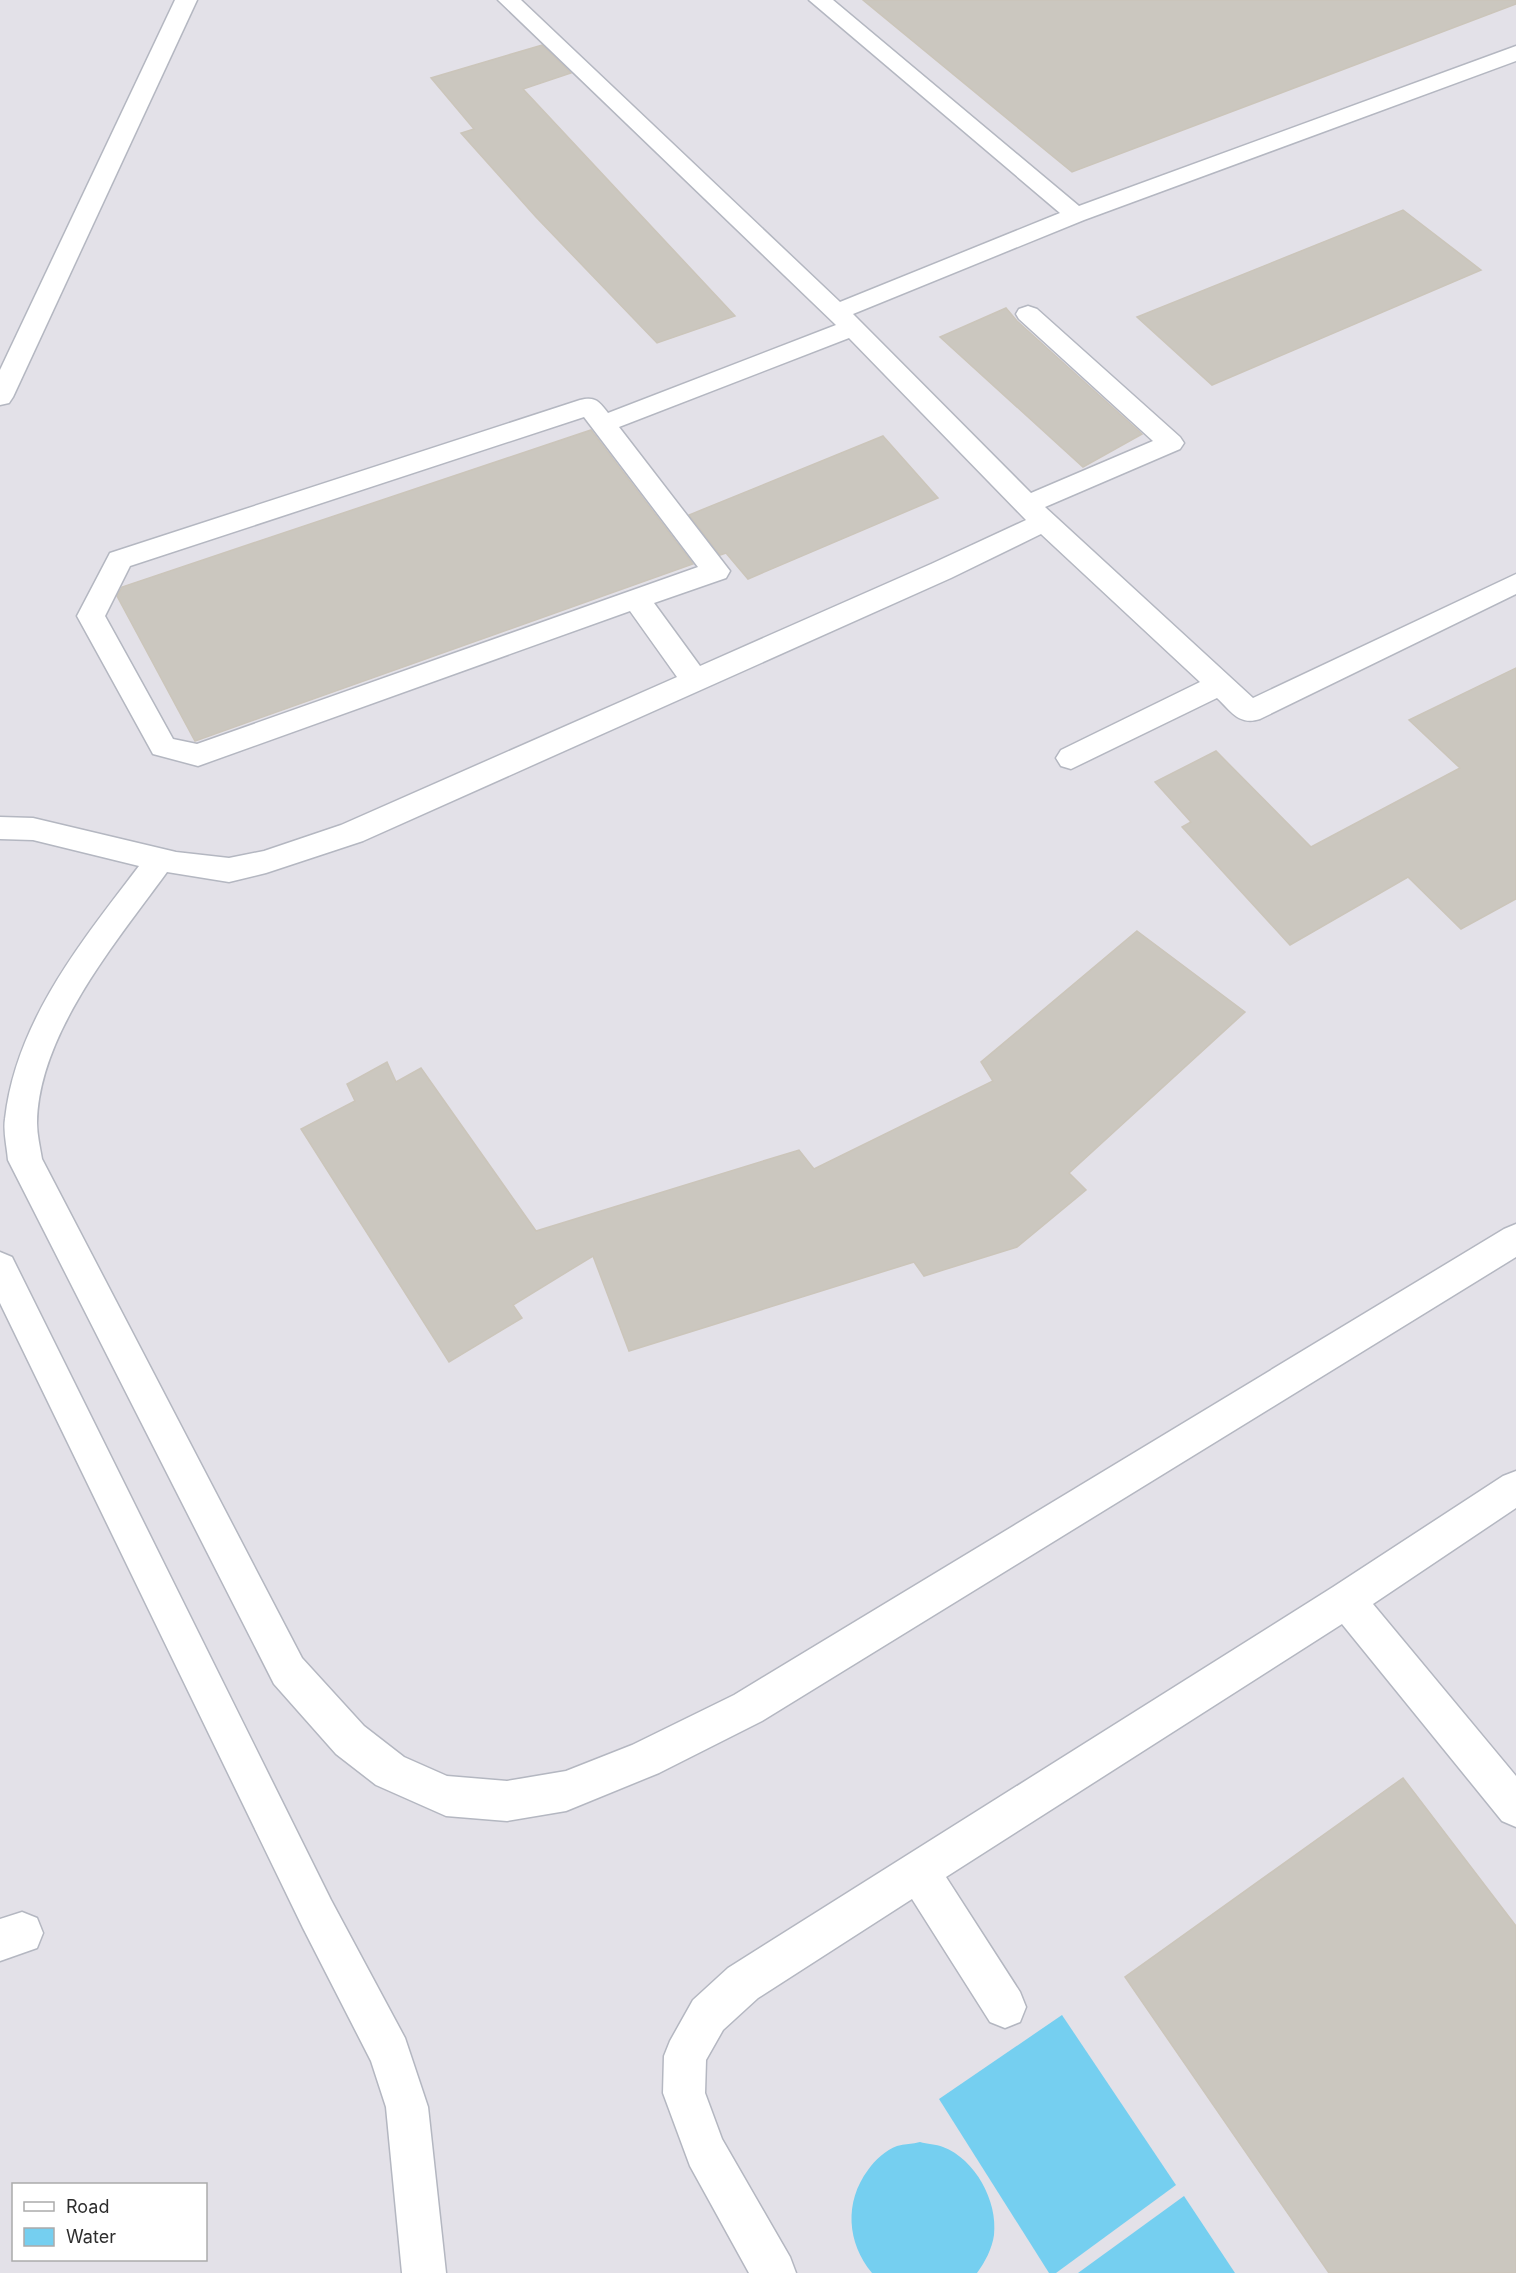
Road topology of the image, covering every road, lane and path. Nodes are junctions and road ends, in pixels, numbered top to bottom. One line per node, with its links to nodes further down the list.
1 (186, 0): 8 (street)
2 (508, 0): 7 (street)
3 (820, 0): 5 (street)
4 (1516, 53): 5 (street)
5 (1076, 215): 7 (street)
6 (1028, 314): 10 (street)
7 (844, 320): 9 (street); 10 (street)
8 (0, 397)
9 (602, 424): 12 (street); 12 (street)
10 (1036, 513): 13 (street); 14 (street)
11 (1516, 583): 14 (street)
12 (636, 599): 13 (street)
13 (695, 681): 17 (street)
14 (1221, 684): 15 (street)
15 (1071, 758)
16 (0, 828): 17 (street)
17 (160, 860): 18 (street)
18 (1516, 1239)
19 (0, 1267): 25 (street)
20 (1516, 1488): 21 (street)
21 (1346, 1600): 22 (street); 23 (street)
22 (1516, 1807)
23 (919, 1872): 24 (street); 26 (street)
24 (1005, 2007)
25 (424, 2273)
26 (774, 2273)

